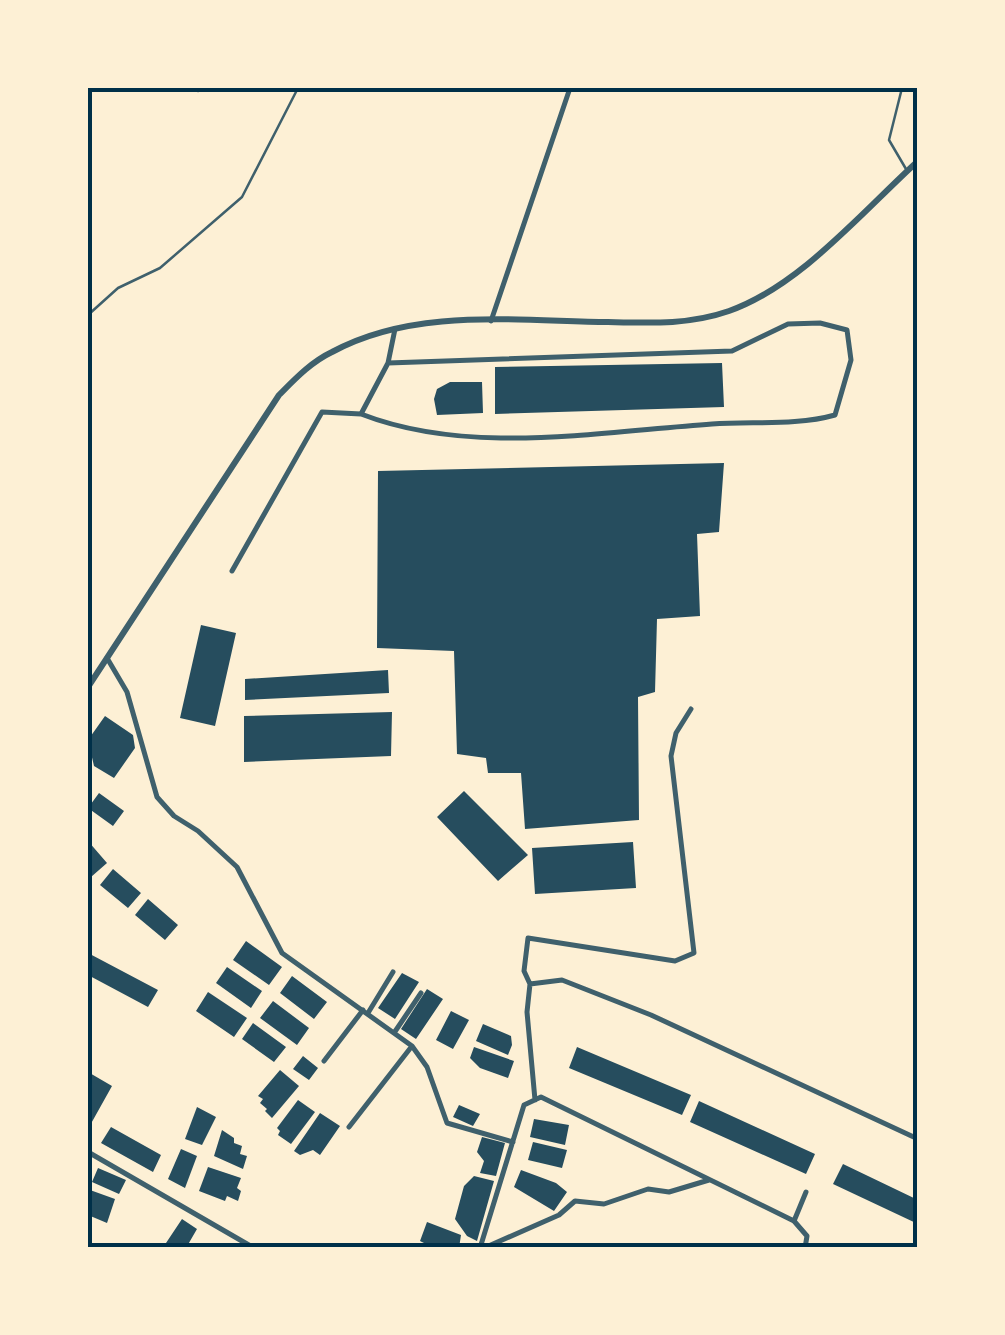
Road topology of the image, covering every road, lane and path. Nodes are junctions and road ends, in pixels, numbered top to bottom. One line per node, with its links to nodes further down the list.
1 (298, 88): 6 (lane)
2 (570, 88): 7 (street)
3 (902, 88): 5 (lane)
4 (918, 161): 5 (street)
5 (907, 170): 7 (street)
6 (88, 314)
7 (491, 321): 8 (street)
8 (395, 330): 9 (street); 12 (street)
9 (388, 363): 10 (street); 10 (street)
10 (360, 414): 11 (street)
11 (232, 572)
12 (107, 658): 13 (street); 18 (street)
13 (88, 686)
14 (691, 709): 16 (street)
15 (393, 972): 18 (street)
16 (530, 984): 22 (street); 24 (street)
17 (421, 993): 19 (street)
18 (366, 1012): 19 (street); 21 (street)
19 (394, 1033): 20 (street)
20 (412, 1046): 23 (street); 25 (street)
21 (324, 1061)
22 (535, 1100): 25 (street); 27 (street)
23 (349, 1126)
24 (918, 1139)
25 (512, 1142): 31 (street)
26 (88, 1153): 30 (street)
27 (709, 1180): 29 (street); 31 (street)
28 (806, 1192): 29 (street)
29 (794, 1221): 32 (street)
30 (254, 1248)
31 (482, 1248)
32 (805, 1248)

